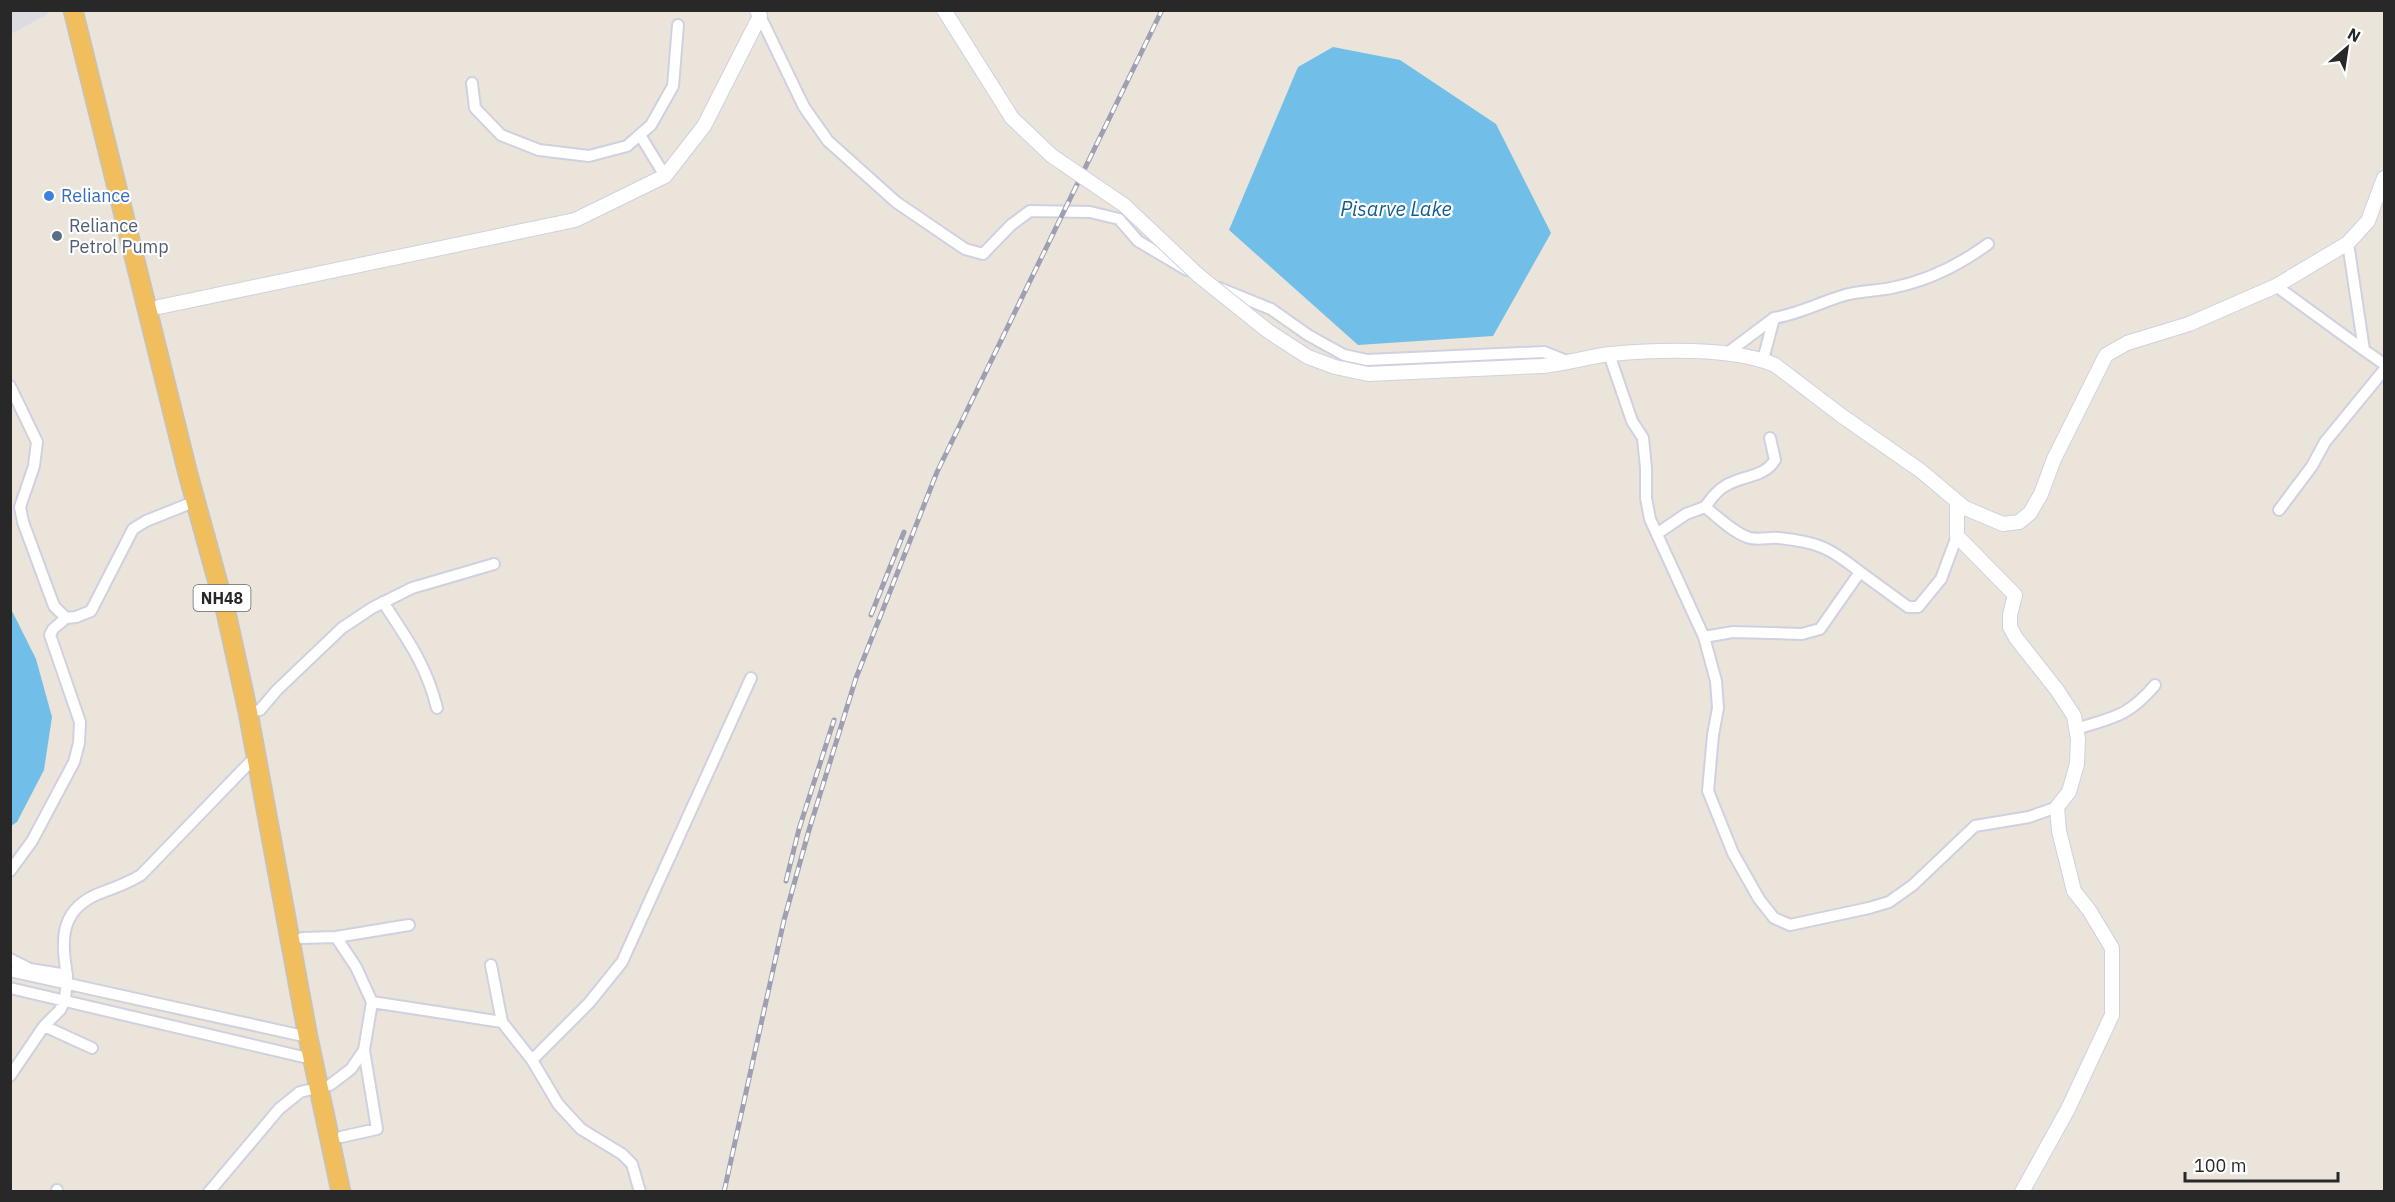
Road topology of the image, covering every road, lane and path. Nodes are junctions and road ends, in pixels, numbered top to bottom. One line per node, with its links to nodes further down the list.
1 (73, 10): 24 (highway, NH48)
2 (86, 10): 13 (highway, NH48)
3 (944, 10): 19 (street, bridge)
4 (758, 13): 8 (street); 19 (street)
5 (678, 25): 7 (street)
6 (472, 83): 7 (street)
7 (640, 135): 8 (street)
8 (665, 176): 13 (street)
9 (2385, 178): 10 (street)
10 (2348, 243): 12 (street); 15 (street)
11 (1988, 244): 14 (street)
12 (2276, 286): 15 (street); 25 (street)
13 (159, 307): 38 (highway, NH48)
14 (1774, 318): 17 (street); 18 (street)
15 (2364, 350): 20 (street)
16 (1609, 354): 17 (street); 19 (street); 28 (street)
17 (1726, 354): 18 (street)
18 (1763, 360): 25 (street)
19 (1569, 362)
20 (2385, 364)
21 (2385, 370): 27 (street)
22 (10, 386): 33 (street)
23 (1770, 438): 26 (street)
24 (196, 501): 33 (street); 38 (highway, NH48)
25 (1957, 502): 29 (street)
26 (1705, 507): 28 (street); 31 (street)
27 (2279, 510)
28 (1658, 533): 34 (street)
29 (1957, 536): 31 (street); 39 (street)
30 (494, 564): 32 (street)
31 (1860, 572): 34 (street)
32 (383, 602): 37 (street); 38 (street)
33 (66, 618): 43 (street)
34 (1704, 637): 41 (street)
35 (751, 678): 60 (street)
36 (2156, 685): 39 (street)
37 (437, 708)
38 (254, 711): 40 (highway, NH48); 42 (highway, NH48)
39 (2076, 729): 41 (street)
40 (256, 756): 42 (highway, NH48); 50 (street)
41 (2057, 807): 68 (street)
42 (273, 816): 45 (highway, NH48); 56 (highway, NH48)
43 (10, 871)
44 (409, 925): 46 (street)
45 (302, 938): 46 (street); 62 (highway, NH48)
46 (336, 938): 53 (street)
47 (10, 959): 50 (street)
48 (491, 965): 54 (street)
49 (10, 971): 50 (street)
50 (66, 979): 52 (street); 56 (street)
51 (10, 988): 52 (street)
52 (65, 1000): 55 (street); 59 (street)
53 (372, 1002): 54 (street); 58 (street)
54 (502, 1022): 60 (street)
55 (44, 1026): 57 (street); 61 (street)
56 (308, 1037): 59 (highway, NH48)
57 (92, 1048)
58 (364, 1050): 62 (street); 63 (street)
59 (312, 1059): 62 (highway, NH48)
60 (531, 1060): 67 (street)
61 (10, 1076)
62 (324, 1087): 63 (highway, NH48); 64 (street); 65 (highway, NH48)
63 (341, 1137): 66 (highway, NH48)
64 (209, 1191)
65 (341, 1191)
66 (353, 1191)
67 (640, 1191)
68 (2022, 1191)

